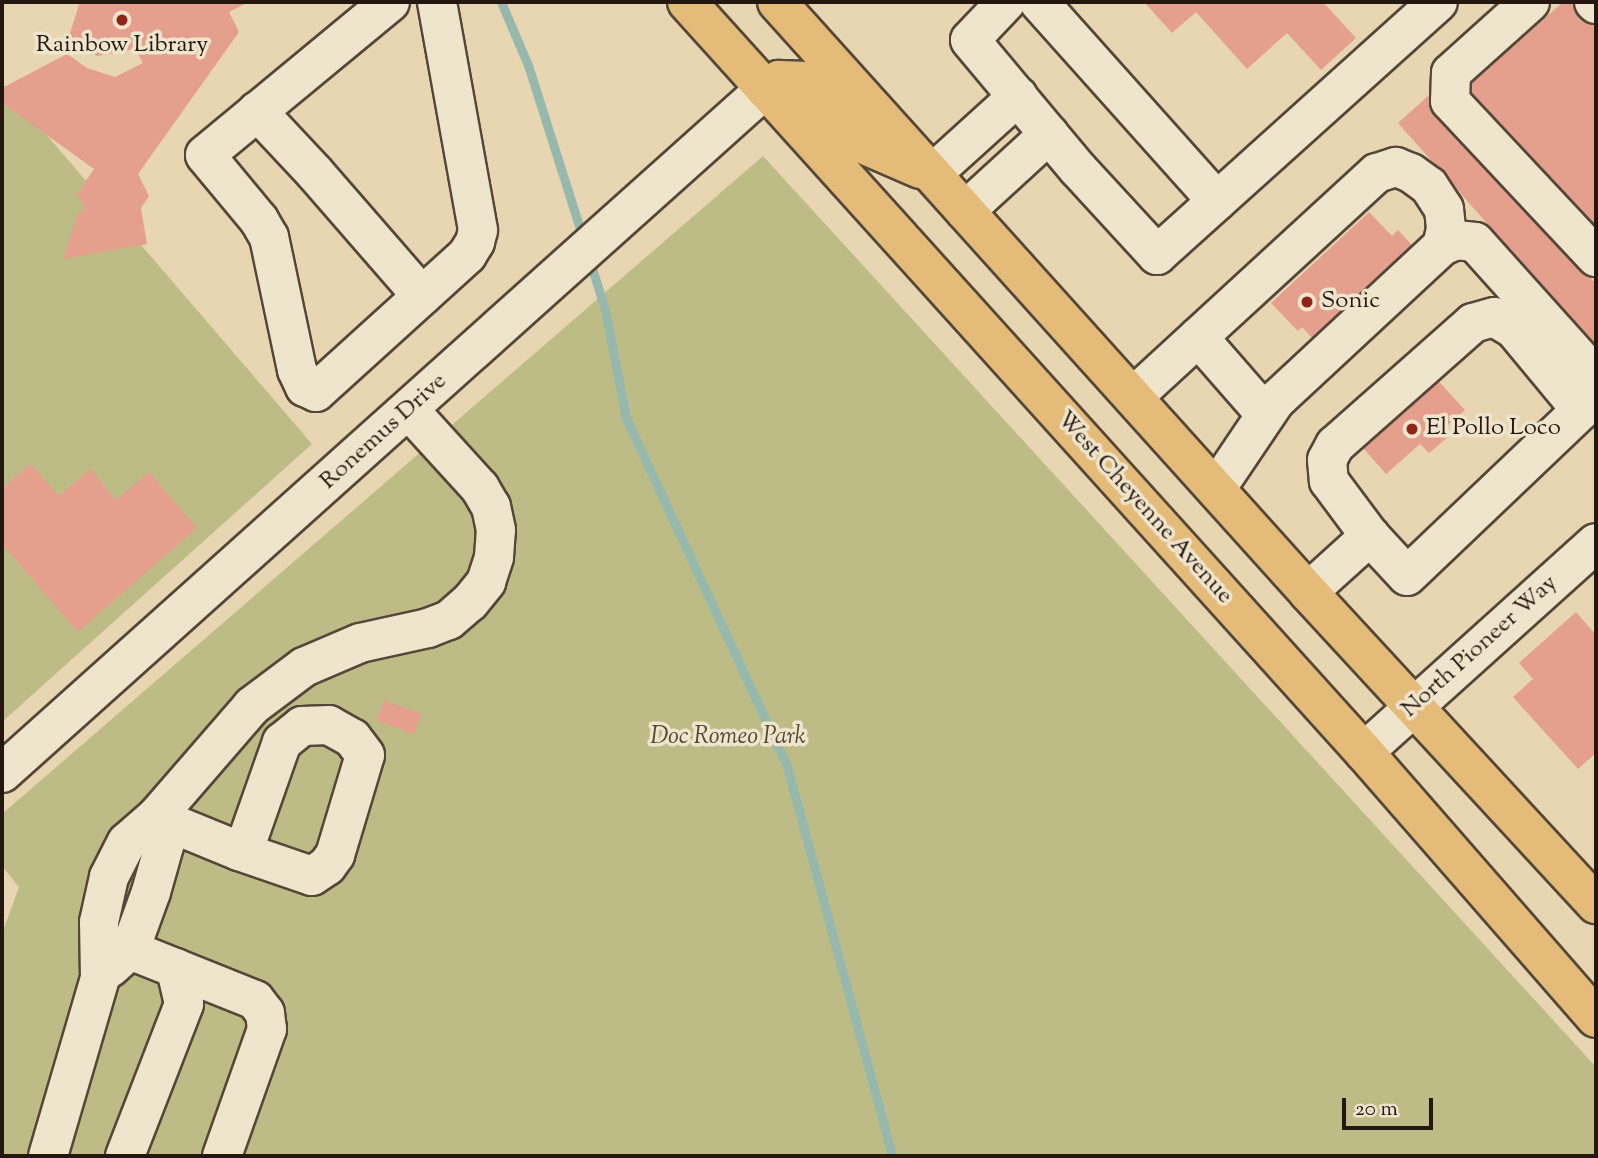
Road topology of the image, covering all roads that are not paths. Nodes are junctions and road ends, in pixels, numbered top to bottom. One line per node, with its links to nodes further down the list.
1 (390, 2): 11 (street)
2 (437, 2): 18 (street)
3 (687, 2): 9 (main road, West Cheyenne Avenue)
4 (777, 2): 13 (main road)
5 (1006, 2): 10 (street)
6 (1039, 2): 14 (street)
7 (1530, 2): 17 (street)
8 (1423, 9): 14 (street)
9 (765, 89): 13 (main road); 22 (street, Ronemus Drive); 29 (main road, West Cheyenne Avenue)
10 (1018, 96): 12 (street); 13 (street)
11 (257, 111): 18 (street); 18 (street)
12 (1049, 134): 14 (street); 15 (street)
13 (932, 174): 15 (main road)
14 (1217, 201)
15 (965, 211): 21 (main road)
16 (1442, 246): 19 (street); 20 (street); 23 (street)
17 (1596, 257)
18 (422, 296)
19 (1198, 337): 21 (street); 23 (street)
20 (1591, 395): 25 (street); 25 (street)
21 (1133, 397): 24 (main road)
22 (409, 410): 30 (street, Ronemus Drive); 31 (street)
23 (1266, 415): 24 (street)
24 (1216, 489): 27 (main road)
25 (1370, 536): 27 (street)
26 (1596, 544): 28 (street, North Pioneer Way)
27 (1308, 592): 28 (main road)
28 (1414, 707): 29 (street, North Pioneer Way); 33 (main road)
29 (1364, 752): 37 (main road, West Cheyenne Avenue)
30 (2, 773)
31 (156, 817): 32 (street); 34 (street); 36 (street)
32 (239, 851)
33 (1596, 904)
34 (130, 950): 35 (street); 36 (street)
35 (176, 968): 39 (street); 40 (street)
36 (100, 978): 38 (street)
37 (1596, 1018)
38 (48, 1156)
39 (125, 1156)
40 (222, 1156)

